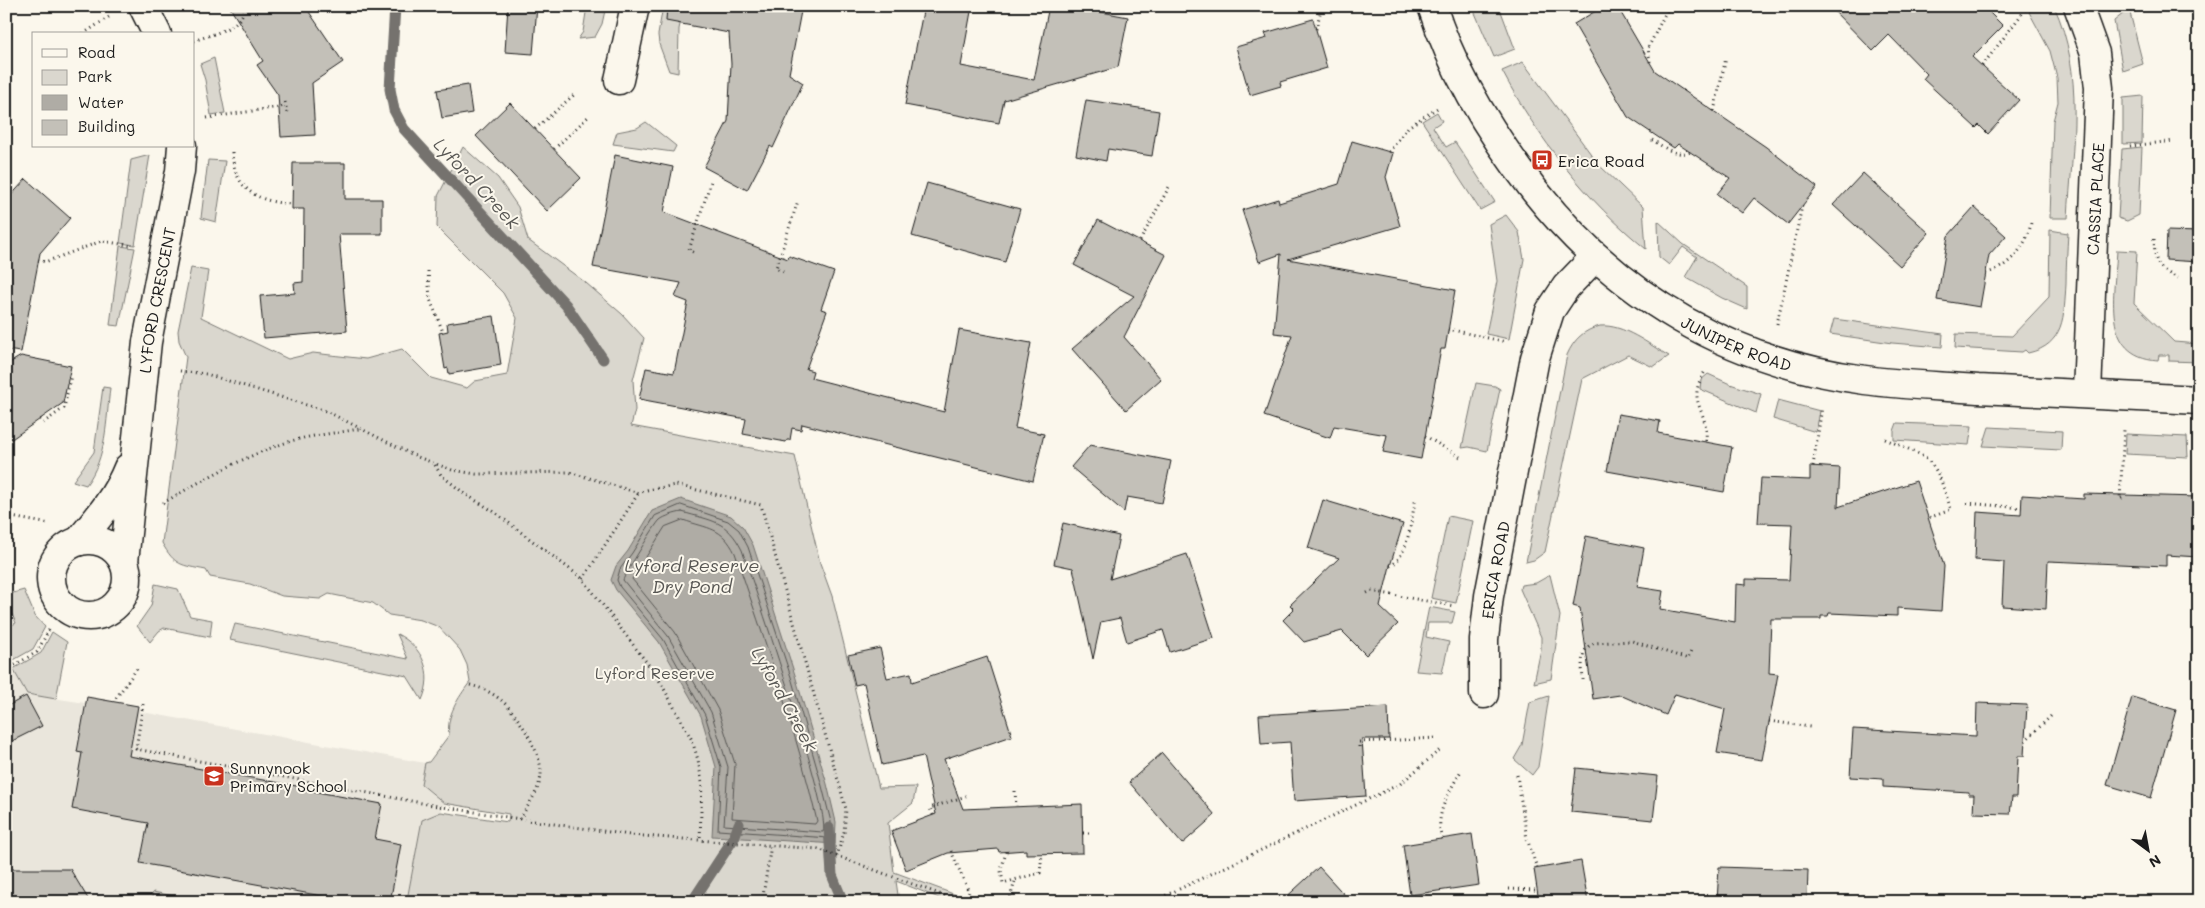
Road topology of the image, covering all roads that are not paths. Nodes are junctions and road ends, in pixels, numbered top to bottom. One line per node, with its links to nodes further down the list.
1 (143, 6): 5 (street)
2 (635, 6): 6 (street)
3 (1432, 6): 8 (street, JUNIPER ROAD)
4 (2078, 6): 9 (street, CASSIA PLACE)
5 (156, 32)
6 (619, 80)
7 (182, 148): 11 (street, LYFORD CRESCENT)
8 (1595, 257): 9 (street, JUNIPER ROAD); 14 (street, ERICA ROAD)
9 (2087, 394): 10 (street, JUNIPER ROAD)
10 (2199, 400)
11 (134, 455): 12 (street, LYFORD CRESCENT); 13 (street, LYFORD CRESCENT)
12 (79, 541): 13 (street); 13 (street, LYFORD CRESCENT)
13 (124, 562)
14 (1484, 694)

